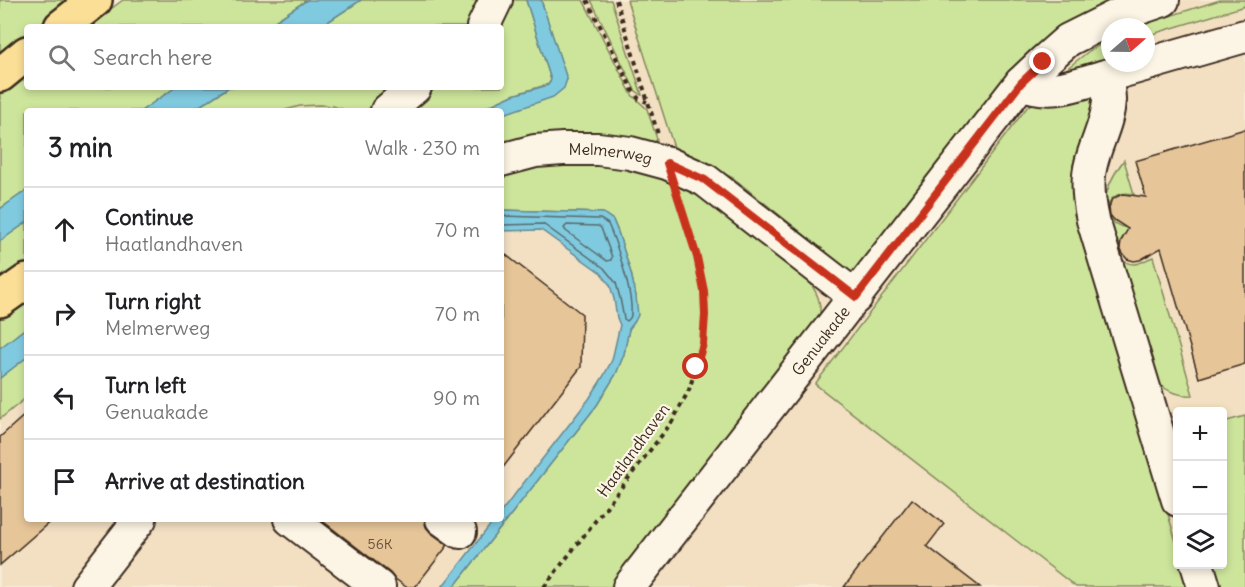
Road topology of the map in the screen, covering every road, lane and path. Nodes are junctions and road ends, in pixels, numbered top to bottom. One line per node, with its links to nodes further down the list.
1 (95, 0): 6 (highway)
2 (496, 0): 7 (street)
3 (587, 0): 14 (path)
4 (616, 0): 14 (path, Haatlandhaven)
5 (1163, 0): 12 (street, Genuakade)
6 (65, 24)
7 (484, 24)
8 (1245, 36): 11 (street)
9 (24, 55): 10 (highway)
10 (0, 75)
11 (1106, 76): 12 (street); 21 (street)
12 (1021, 83): 19 (street, Genuakade)
13 (412, 90): 15 (street)
14 (648, 102): 17 (path, Haatlandhaven)
15 (390, 108)
16 (504, 159): 17 (street, Melmerweg)
17 (667, 163): 19 (street, Melmerweg); 27 (path, Haatlandhaven)
18 (24, 283): 20 (highway)
19 (856, 297): 28 (street, Genuakade)
20 (0, 300)
21 (1173, 483)
22 (138, 522): 25 (street)
23 (294, 522): 26 (street)
24 (1199, 569): 29 (street)
25 (87, 587)
26 (379, 587)
27 (544, 587)
28 (629, 587)
29 (1204, 587)

